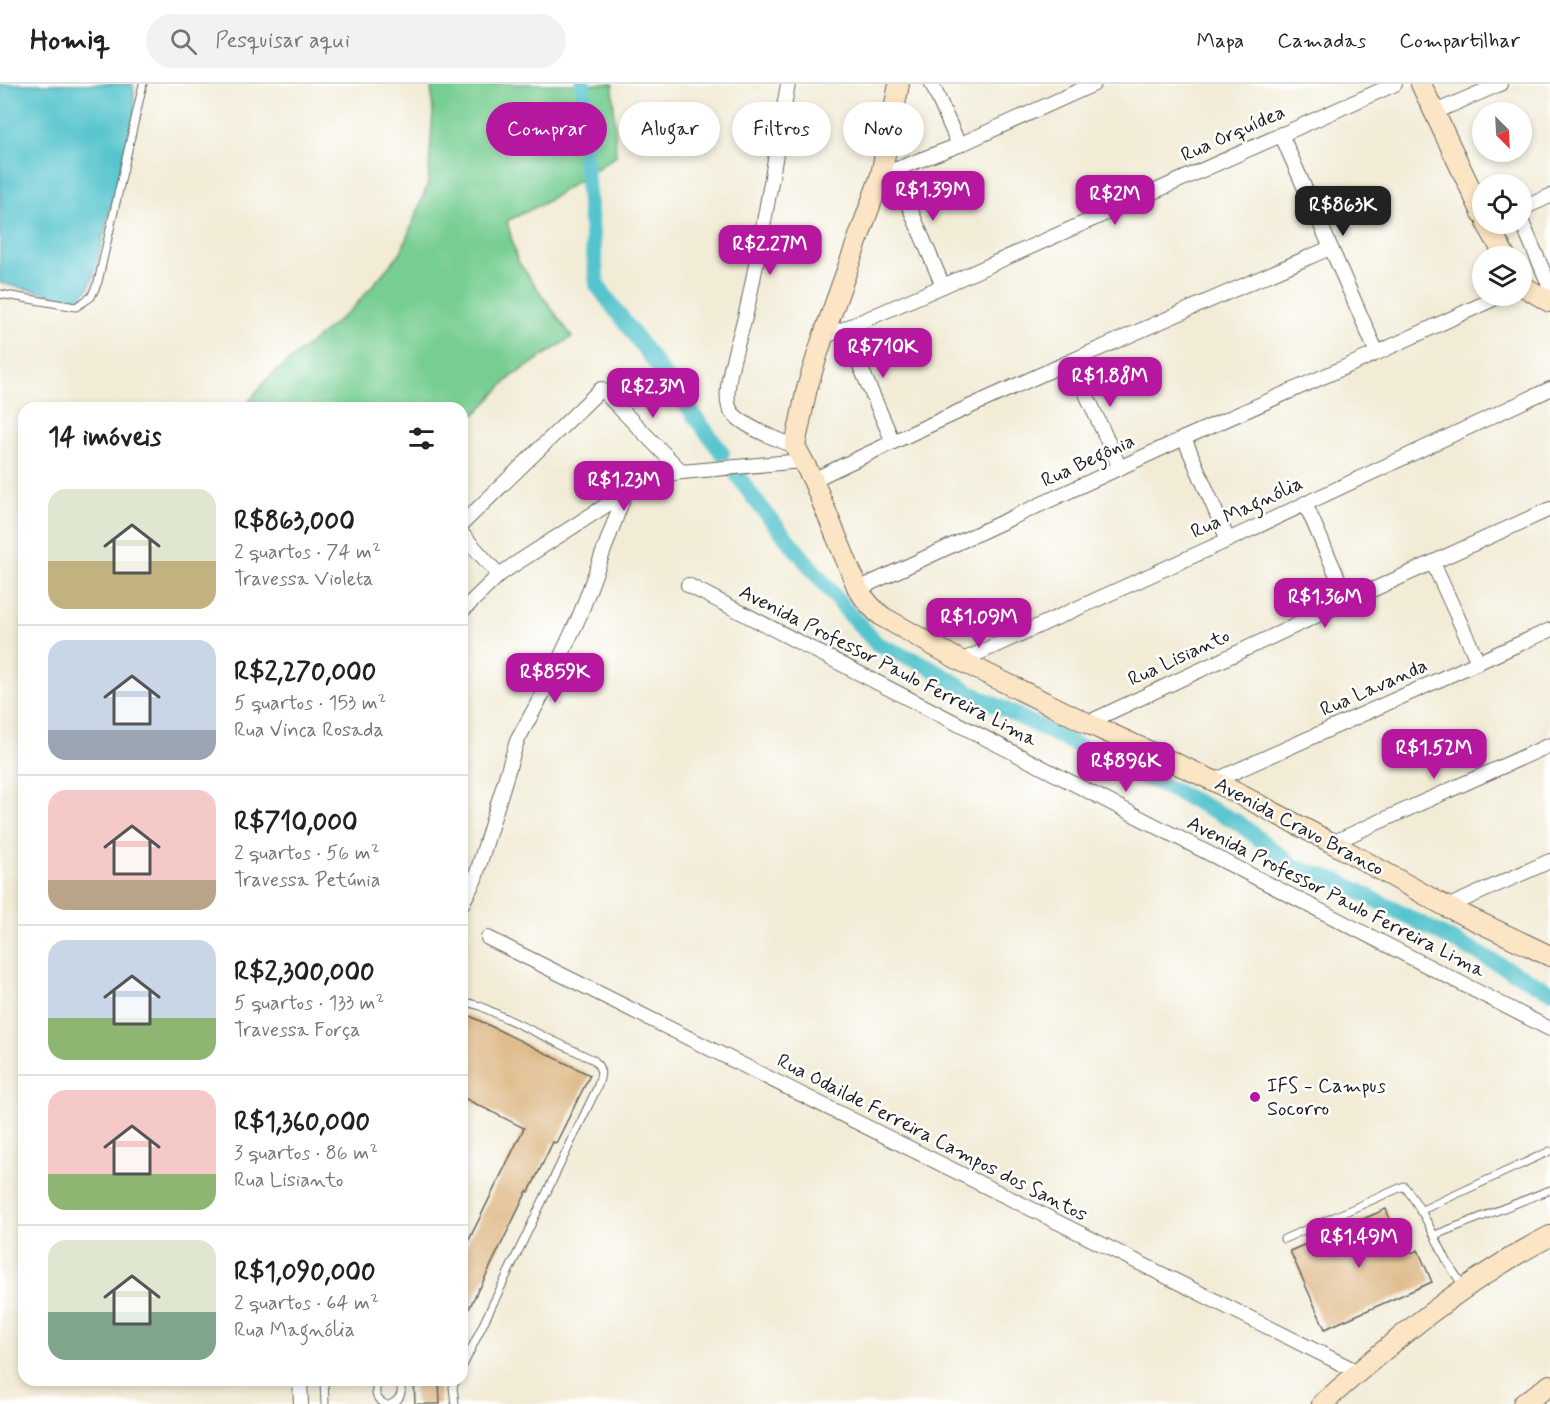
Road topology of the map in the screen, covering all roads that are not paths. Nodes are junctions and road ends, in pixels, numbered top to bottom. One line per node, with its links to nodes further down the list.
1 (143, 84): 21 (lane)
2 (788, 84): 31 (street)
3 (899, 84): 12 (street)
4 (932, 84): 11 (street)
5 (1094, 84): 11 (street)
6 (1395, 84): 10 (street, Rua Orquídea)
7 (1421, 84): 9 (street)
8 (1500, 84): 9 (street)
9 (1435, 112): 13 (street)
10 (1281, 134): 17 (street); 18 (street, Rua Orquídea)
11 (959, 145): 12 (street)
12 (888, 173): 18 (street); 25 (street)
13 (1472, 192)
14 (1550, 196): 15 (street)
15 (1532, 204)
16 (1527, 234): 19 (street)
17 (1330, 248): 26 (street); 27 (street)
18 (943, 286): 24 (street, Rua Orquídea)
19 (1550, 287)
20 (1532, 292): 22 (street)
21 (0, 294)
22 (1550, 302)
23 (1478, 306): 26 (street, Rua Begônia)
24 (844, 329): 25 (street, Rua Orquídea); 30 (street)
25 (823, 337): 31 (street)
26 (1377, 352): 29 (street, Rua Begônia)
27 (1071, 361): 30 (street); 32 (street)
28 (1550, 389): 36 (street, Rua Magnólia)
29 (1184, 438): 32 (street, Rua Begônia); 39 (street)
30 (893, 442): 34 (street)
31 (799, 454): 33 (street); 34 (street, Avenida Cravo Branco)
32 (1120, 468): 44 (street, Rua Begônia)
33 (682, 472): 35 (street); 38 (street)
34 (813, 480): 44 (street, Avenida Cravo Branco)
35 (625, 493): 42 (street); 56 (street)
36 (1305, 503): 39 (street, Rua Magnólia); 45 (street)
37 (1550, 509): 41 (street, Rua Lisianto)
38 (468, 518)
39 (1228, 540): 48 (street, Rua Magnólia)
40 (468, 541): 42 (street)
41 (1433, 563): 45 (street, Rua Lisianto); 49 (street)
42 (499, 575): 46 (street)
43 (688, 585): 62 (street, Avenida Professor Paulo Ferreira Lima)
44 (858, 589): 48 (street, Avenida Cravo Branco)
45 (1348, 601): 50 (street, Rua Lisianto)
46 (468, 605)
47 (1548, 635): 49 (street, Rua Lavanda)
48 (961, 661): 50 (street, Avenida Cravo Branco)
49 (1478, 663): 52 (street, Rua Lavanda)
50 (1087, 723): 52 (street, Avenida Cravo Branco)
51 (1550, 745): 53 (street)
52 (1214, 781): 53 (street, Avenida Cravo Branco)
53 (1332, 843): 58 (street, Avenida Cravo Branco)
54 (1550, 861): 58 (street)
55 (468, 876): 56 (street)
56 (475, 879): 57 (street)
57 (468, 892)
58 (1447, 907): 60 (street, Avenida Cravo Branco)
59 (488, 938): 71 (street, Rua Odailde Ferreira Campos dos Santos)
60 (1550, 956)
61 (468, 1002): 70 (lane)
62 (1550, 1029)
63 (1550, 1151): 65 (lane)
64 (1550, 1190): 66 (lane)
65 (1420, 1211): 66 (lane); 68 (lane)
66 (1435, 1235): 69 (lane)
67 (1550, 1236): 69 (street)
68 (1284, 1239)
69 (1465, 1287): 71 (street)
70 (468, 1356)
71 (1358, 1372): 83 (street)
72 (1550, 1385): 84 (street)
73 (300, 1386): 78 (street)
74 (324, 1386): 79 (lane)
75 (376, 1386): 80 (lane)
76 (401, 1386): 81 (lane)
77 (453, 1386): 82 (lane)
78 (301, 1404)
79 (326, 1404)
80 (385, 1404)
81 (391, 1404)
82 (455, 1404)
83 (1322, 1404)
84 (1523, 1404)

